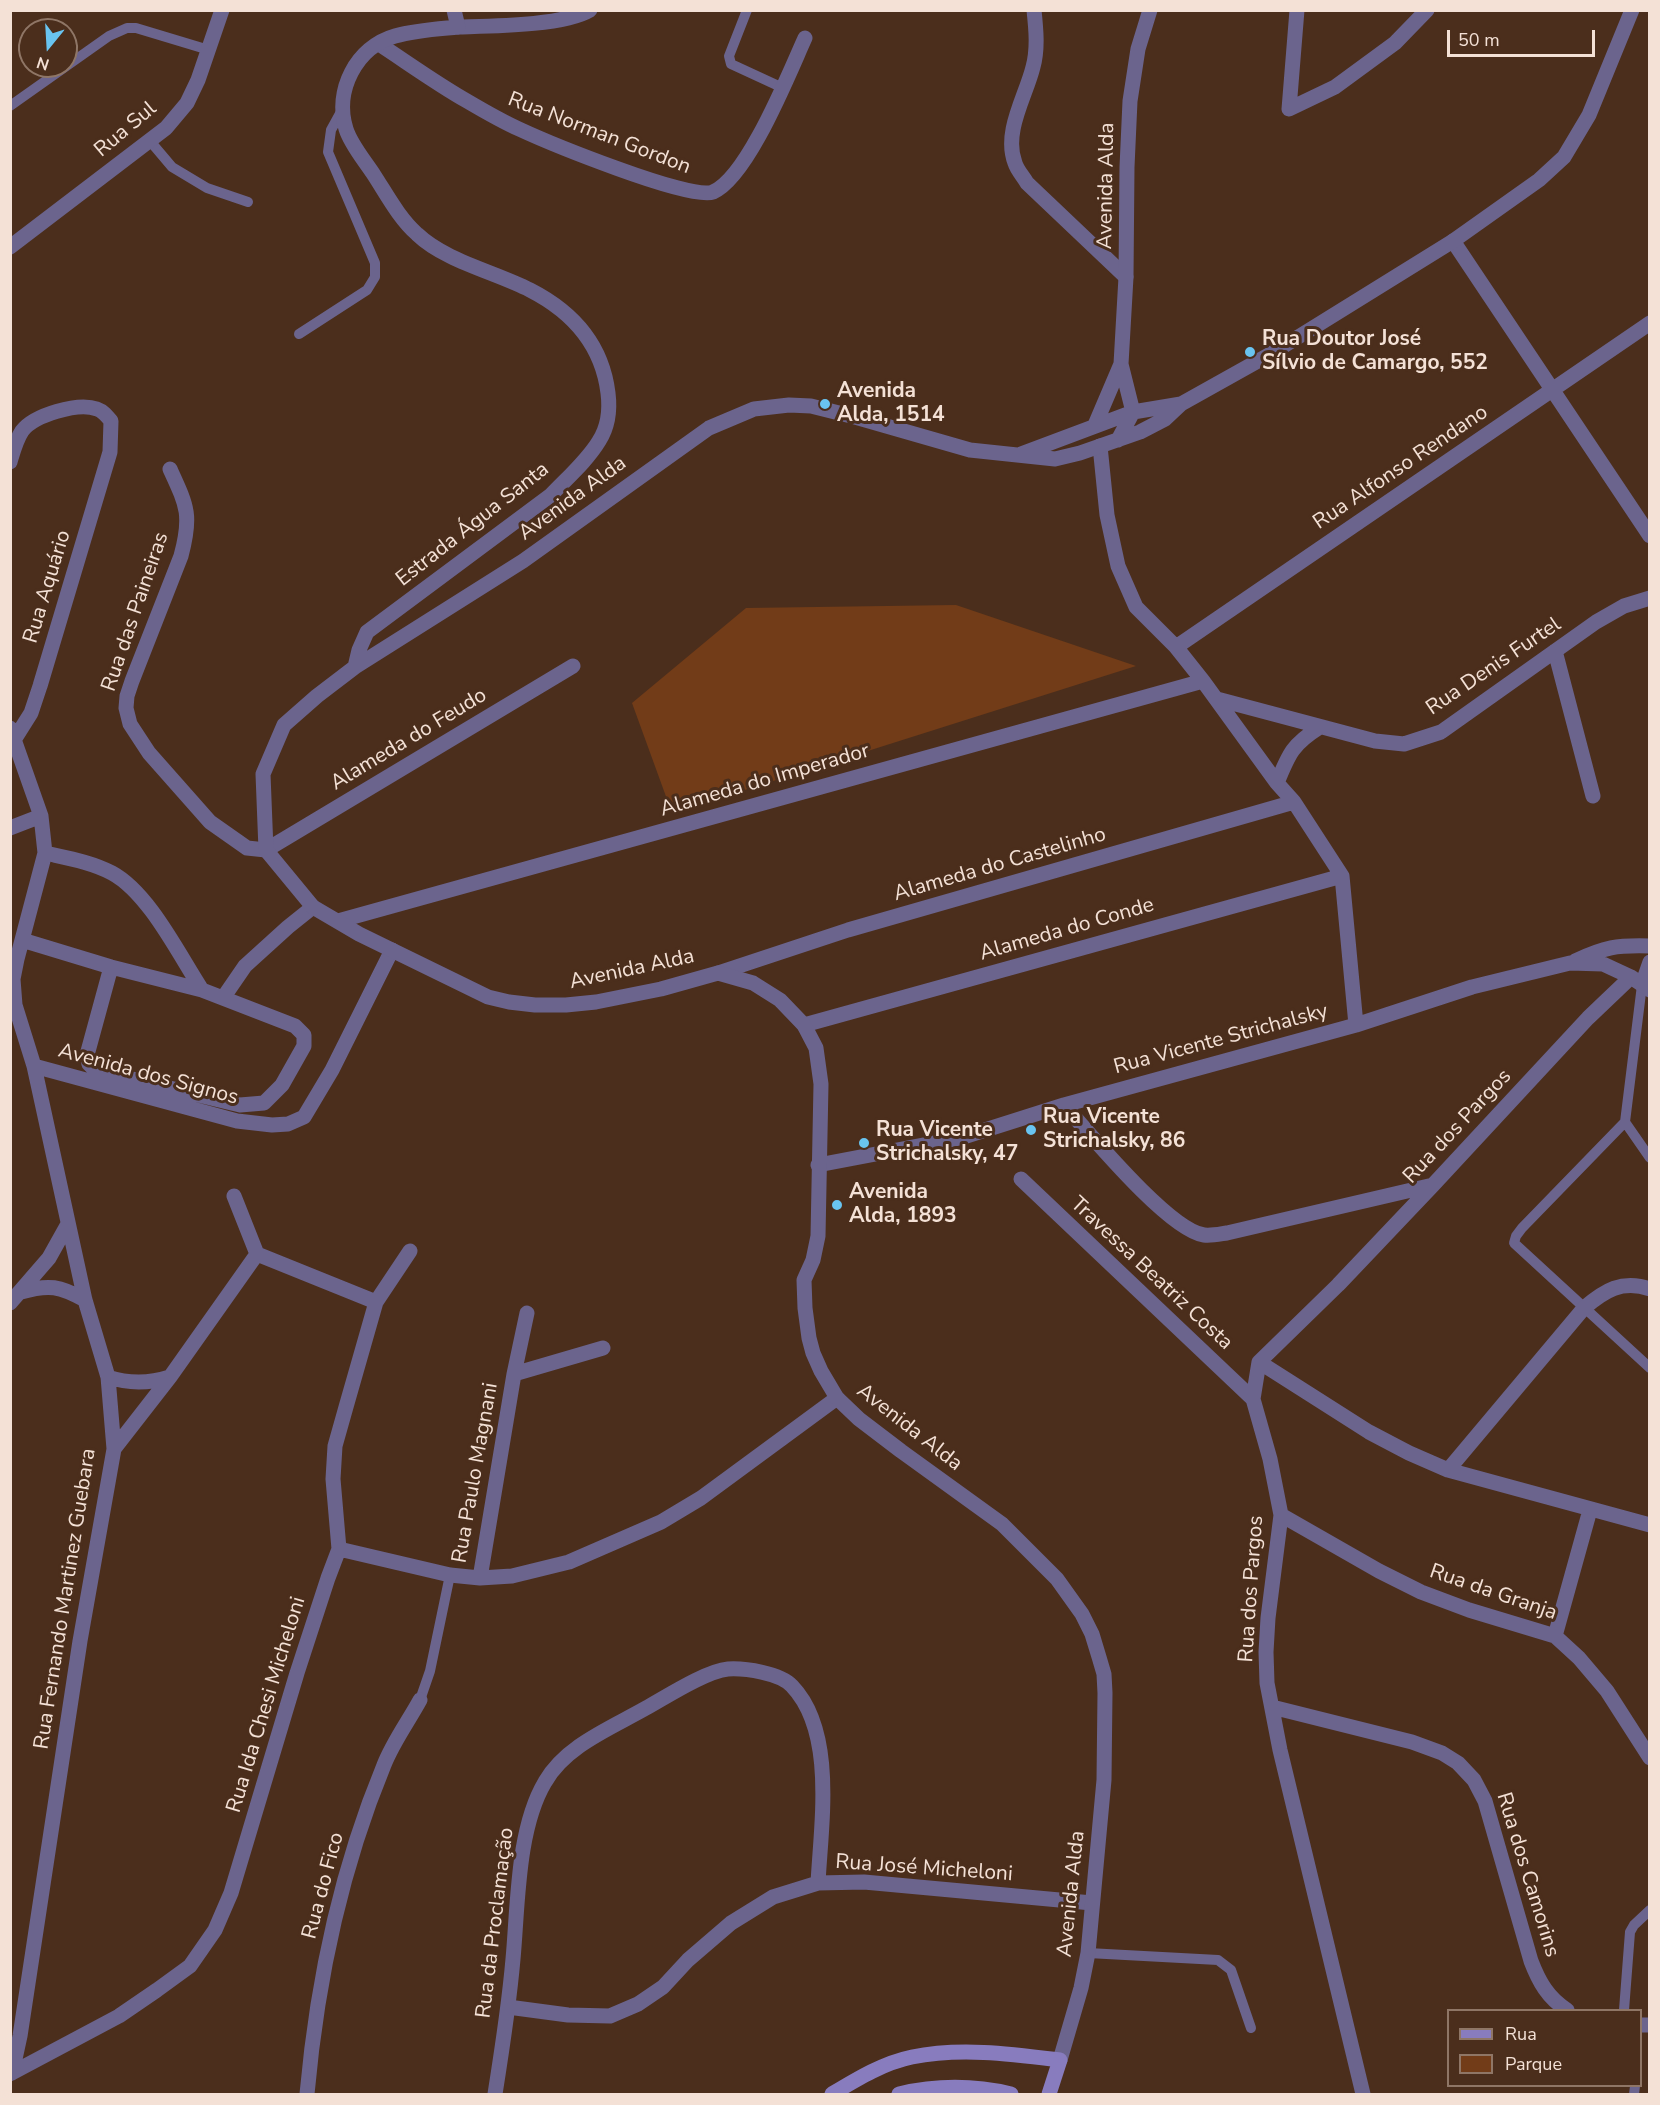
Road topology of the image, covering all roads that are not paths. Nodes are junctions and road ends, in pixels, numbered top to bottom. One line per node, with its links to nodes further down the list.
1 (222, 10): 13 (street, Rua Sul)
2 (453, 10): 10 (street)
3 (590, 10): 10 (street, Estrada Água Santa)
4 (747, 10): 14 (lane)
5 (1034, 10): 21 (street)
6 (1150, 10): 21 (street, Avenida Alda)
7 (1298, 10): 8 (street)
8 (1427, 10)
9 (1632, 10): 19 (street)
10 (458, 27): 12 (street, Estrada Água Santa)
11 (805, 38): 14 (street, Rua Norman Gordon)
12 (379, 44): 14 (street, Rua Norman Gordon); 16 (street, Estrada Água Santa)
13 (209, 50): 15 (lane); 17 (street, Rua Sul)
14 (783, 88)
15 (10, 106)
16 (342, 110): 23 (lane); 39 (street, Estrada Água Santa)
17 (150, 141): 18 (lane); 20 (street, Rua Sul)
18 (248, 202)
19 (1453, 241): 25 (street); 26 (street)
20 (10, 248)
21 (1126, 277): 24 (street, Avenida Alda)
22 (1650, 323): 25 (street, Rua Alfonso Rendano)
23 (299, 334)
24 (1121, 364): 27 (street, Avenida Alda); 28 (street, Avenida Alda)
25 (1551, 391): 34 (street); 36 (street, Rua Alfonso Rendano)
26 (1181, 404): 27 (street, Avenida Alda); 29 (street, Avenida Alda)
27 (1133, 412): 28 (street, Avenida Alda); 29 (street)
28 (1095, 425): 31 (street, Avenida Alda)
29 (1118, 440): 30 (street, Avenida Alda)
30 (1100, 446): 31 (street, Avenida Alda); 36 (street)
31 (1021, 454): 39 (street, Avenida Alda)
32 (10, 462): 43 (street, Rua Aquário)
33 (170, 469): 49 (street, Rua das Paineiras)
34 (1650, 536)
35 (1650, 598): 37 (street, Rua Denis Furtel)
36 (1176, 646): 40 (street)
37 (1555, 651): 42 (street, Rua Denis Furtel); 45 (street)
38 (573, 666): 49 (street, Alameda do Feudo)
39 (355, 667): 49 (street, Avenida Alda)
40 (1203, 681): 41 (street); 53 (street, Alameda do Imperador)
41 (1216, 699): 42 (street, Rua Denis Furtel); 44 (street)
42 (1320, 727): 44 (street)
43 (12, 734): 47 (street, Avenida dos Signos)
44 (1277, 783): 46 (street)
45 (1593, 796)
46 (1294, 802): 51 (street); 60 (street, Alameda do Castelinho)
47 (41, 816): 48 (street); 50 (street, Avenida dos Signos)
48 (10, 828)
49 (266, 850): 52 (street, Avenida Alda)
50 (45, 853): 54 (street, Avenida dos Signos); 62 (street)
51 (1342, 876): 64 (street, Alameda do Conde); 65 (street)
52 (313, 907): 53 (street, Avenida Alda); 63 (street)
53 (338, 921): 56 (street, Avenida Alda)
54 (22, 940): 59 (street); 66 (street, Avenida dos Signos)
55 (1650, 946): 58 (street)
56 (392, 950): 60 (street, Avenida Alda); 66 (street, Avenida dos Signos)
57 (1650, 962): 61 (street)
58 (1570, 963): 61 (street, Rua Vicente Strichalsky); 65 (street, Rua Vicente Strichalsky)
59 (111, 967): 62 (street); 63 (street)
60 (718, 973): 64 (street, Avenida Alda)
61 (1641, 984): 68 (lane); 72 (street, Rua dos Pargos)
62 (202, 990): 63 (street)
63 (223, 998)
64 (804, 1025): 70 (street, Avenida Alda)
65 (1356, 1025): 67 (street, Rua Vicente Strichalsky)
66 (34, 1066): 74 (street, Rua Fernando Martinez Guebara)
67 (1064, 1105): 70 (street, Rua Vicente Strichalsky); 72 (street)
68 (1625, 1122): 69 (lane); 81 (lane)
69 (1650, 1158)
70 (818, 1165): 89 (street, Avenida Alda)
71 (1021, 1179): 90 (street, Travessa Beatriz Costa)
72 (1433, 1185): 84 (street, Rua dos Pargos)
73 (234, 1196): 76 (street)
74 (68, 1224): 78 (street); 79 (street, Rua Fernando Martinez Guebara)
75 (410, 1251): 80 (street, Rua Ida Chesi Micheloni)
76 (257, 1254): 80 (street); 88 (street)
77 (1650, 1289): 81 (street)
78 (16, 1298): 79 (street)
79 (85, 1300): 87 (street, Rua Fernando Martinez Guebara)
80 (376, 1302): 96 (street, Rua Ida Chesi Micheloni)
81 (1584, 1308): 85 (lane); 92 (street)
82 (527, 1313): 86 (street, Rua Paulo Magnani)
83 (603, 1348): 86 (street, Rua Paulo Magnani)
84 (1259, 1362): 90 (street, Rua dos Pargos); 92 (street)
85 (1650, 1368)
86 (514, 1374): 98 (street, Rua Paulo Magnani)
87 (108, 1377): 88 (street); 91 (street, Rua Fernando Martinez Guebara)
88 (170, 1377): 91 (street)
89 (837, 1398): 98 (street); 104 (street, Avenida Alda)
90 (1253, 1399): 94 (street, Rua dos Pargos)
91 (114, 1449): 112 (street, Rua Fernando Martinez Guebara)
92 (1449, 1470): 93 (street)
93 (1590, 1510): 95 (street); 99 (street)
94 (1281, 1515): 99 (street, Rua da Granja); 101 (street, Rua dos Pargos)
95 (1650, 1525)
96 (339, 1549): 97 (street); 112 (street, Rua Ida Chesi Micheloni)
97 (450, 1575): 98 (street); 100 (lane)
98 (480, 1578)
99 (1555, 1636): 102 (street, Rua da Granja)
100 (420, 1700): 113 (street, Rua do Fico)
101 (1272, 1707): 108 (street, Rua dos Camorins); 119 (street, Rua dos Pargos)
102 (1650, 1758)
103 (818, 1883): 104 (street, Rua José Micheloni); 107 (street, Rua José Micheloni); 107 (street, Rua da Proclamação)
104 (1092, 1903): 106 (street, Avenida Alda)
105 (1650, 1910): 109 (lane)
106 (1088, 1953): 110 (lane); 111 (street, Avenida Alda)
107 (508, 2007): 114 (street, Rua da Proclamação)
108 (1566, 2009)
109 (1624, 2009)
110 (1251, 2028)
111 (1060, 2060): 115 (main road); 118 (main road, Avenida Alda)
112 (11, 2073)
113 (307, 2094)
114 (495, 2094)
115 (832, 2094)
116 (899, 2094): 117 (main road)
117 (1011, 2094)
118 (1048, 2094)
119 (1363, 2094)

